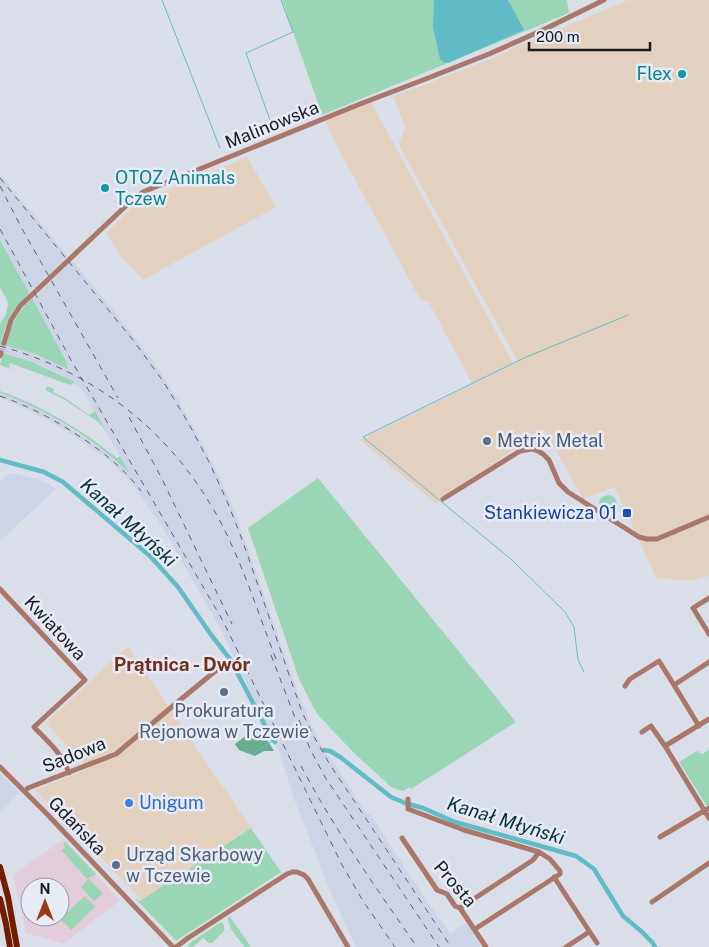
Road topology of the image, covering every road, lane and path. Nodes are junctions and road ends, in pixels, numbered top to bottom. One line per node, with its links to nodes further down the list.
1 (604, 0): 2 (street, Malinowska)
2 (4, 343)
3 (442, 499): 4 (street)
4 (709, 517)
5 (0, 589): 17 (street, Kwiatowa)
6 (709, 598): 7 (street)
7 (709, 634)
8 (709, 662): 10 (street)
9 (224, 664): 17 (street, Sadowa)
10 (674, 685): 11 (street); 13 (street)
11 (625, 686)
12 (709, 719): 13 (street)
13 (699, 726): 15 (street)
14 (642, 732): 15 (street)
15 (665, 746): 20 (street)
16 (1, 766): 18 (street, Gdańska)
17 (69, 773): 18 (street, Sadowa)
18 (25, 791): 36 (street, Gdańska)
19 (408, 799): 24 (street)
20 (707, 809): 21 (street); 22 (street)
21 (709, 818)
22 (660, 837)
23 (402, 838): 30 (street, Prosta)
24 (539, 852): 27 (street); 30 (street)
25 (709, 863): 29 (street)
26 (0, 867): 35 (main road)
27 (554, 878): 31 (street); 32 (street)
28 (0, 899): 34 (main road)
29 (652, 902)
30 (460, 908): 31 (street, Prosta)
31 (475, 930): 38 (street, Prosta)
32 (590, 932): 33 (street); 39 (street)
33 (597, 943)
34 (10, 947)
35 (17, 947)
36 (175, 947): 37 (street)
37 (348, 947)
38 (486, 947)
39 (566, 947)

